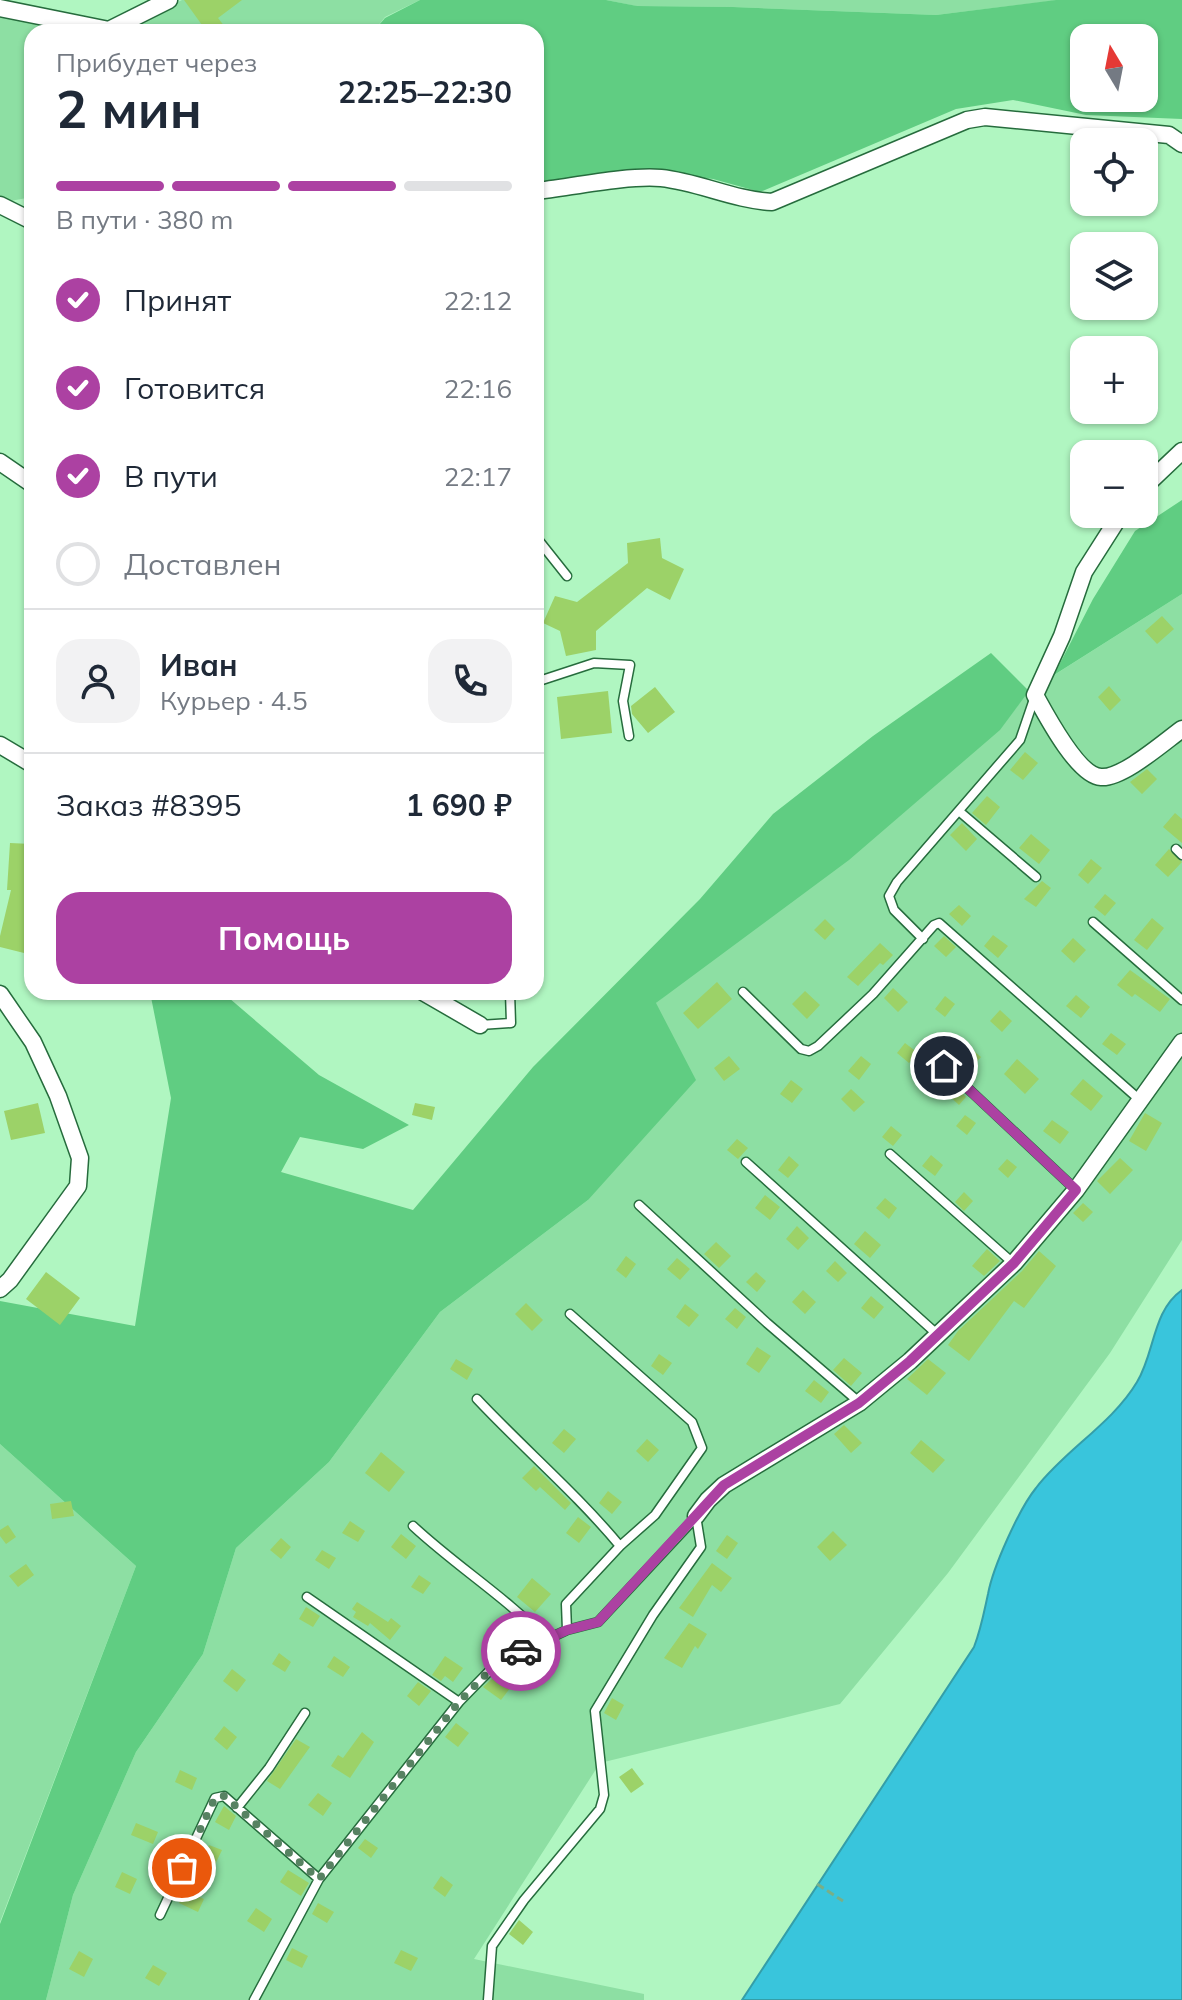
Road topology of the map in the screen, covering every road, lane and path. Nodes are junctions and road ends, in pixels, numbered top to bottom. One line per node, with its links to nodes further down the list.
1 (169, 0): 4 (street)
2 (0, 8): 3 (street)
3 (79, 24)
4 (121, 24)
5 (1182, 144): 6 (street)
6 (544, 190)
7 (0, 205): 8 (street)
8 (24, 217)
9 (1182, 451): 11 (street)
10 (0, 462): 12 (street)
11 (1158, 474)
12 (24, 478)
13 (1112, 528): 17 (street)
14 (544, 547): 15 (lane)
15 (567, 576)
16 (544, 679): 19 (lane)
17 (1035, 695): 18 (street); 22 (lane)
18 (1182, 729)
19 (629, 736)
20 (0, 745): 21 (street)
21 (24, 759)
22 (960, 812): 23 (lane); 25 (lane)
23 (1036, 877)
24 (1093, 922): 30 (lane)
25 (923, 939): 26 (lane); 34 (lane)
26 (743, 992)
27 (0, 994): 40 (street)
28 (437, 1000): 31 (street)
29 (510, 1000): 31 (lane)
30 (1182, 1000)
31 (480, 1025)
32 (1182, 1042): 34 (street)
33 (944, 1066): 37 (lane)
34 (1142, 1101): 37 (street)
35 (890, 1154): 39 (lane)
36 (746, 1162): 42 (lane)
37 (1076, 1190): 39 (street)
38 (639, 1205): 44 (lane)
39 (1014, 1263): 42 (street)
40 (0, 1289)
41 (570, 1314): 47 (lane)
42 (938, 1335): 44 (street)
43 (477, 1399): 47 (lane)
44 (859, 1403): 45 (street)
45 (696, 1516): 49 (lane); 59 (lane)
46 (413, 1526): 50 (lane)
47 (620, 1546): 49 (lane)
48 (307, 1597): 51 (lane)
49 (567, 1630): 50 (lane)
50 (547, 1640): 51 (lane)
51 (459, 1702): 54 (lane)
52 (305, 1713): 53 (lane)
53 (237, 1808): 54 (lane); 57 (lane)
54 (319, 1879): 58 (lane)
55 (817, 1884): 56 (path)
56 (843, 1901)
57 (160, 1915)
58 (254, 2000)
59 (488, 2000)

